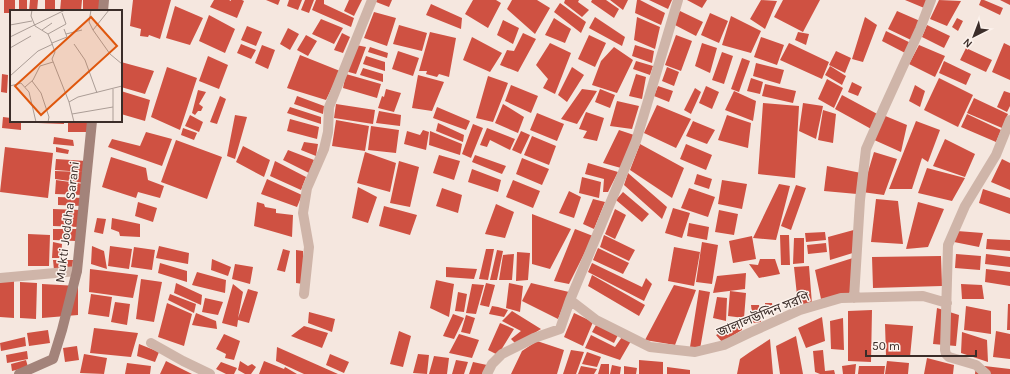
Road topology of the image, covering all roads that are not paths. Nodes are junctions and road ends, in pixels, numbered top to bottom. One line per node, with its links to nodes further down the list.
1 (104, 0): 5 (street)
2 (372, 0): 10 (street)
3 (678, 0): 12 (street)
4 (931, 0): 11 (street)
5 (103, 10)
6 (1010, 120): 13 (street)
7 (92, 122): 8 (street, Mukti Joddha Sarani)
8 (77, 272): 9 (street); 15 (street, Mukti Joddha Sarani)
9 (0, 278)
10 (304, 294)
11 (854, 298): 12 (street, জালালউদ্দিন সরণি); 13 (street, জালালউদ্দিন সরণি)
12 (570, 300): 17 (street)
13 (947, 303): 18 (street)
14 (151, 343): 16 (street)
15 (19, 374)
16 (210, 374)
17 (487, 374)
18 (986, 374)

